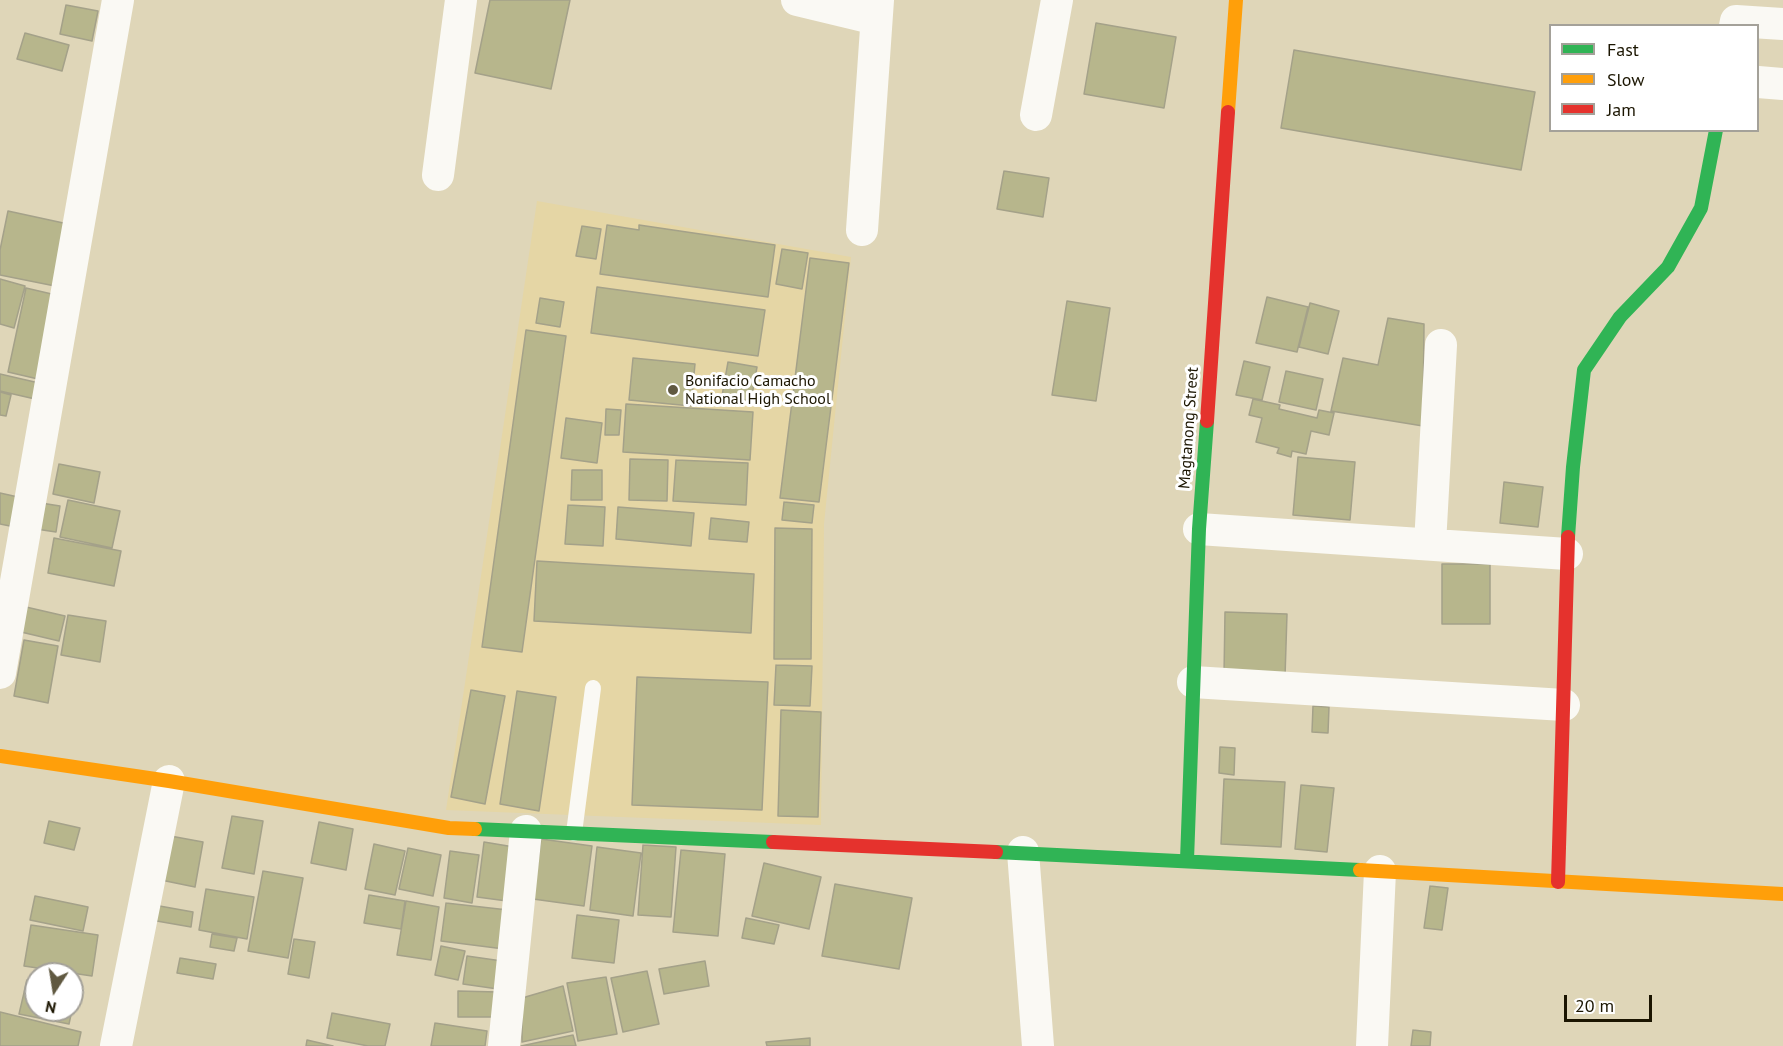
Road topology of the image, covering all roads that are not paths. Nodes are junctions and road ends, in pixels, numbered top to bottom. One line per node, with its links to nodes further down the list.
1 (118, 0): 19 (street)
2 (461, 0): 13 (street)
3 (797, 0): 6 (street)
4 (1057, 0): 11 (street)
5 (1236, 0): 16 (street, Magtanong Street)
6 (877, 10): 14 (street)
7 (1735, 24): 8 (street)
8 (1783, 24)
9 (1759, 82): 10 (street)
10 (1783, 84)
11 (1036, 116)
12 (1716, 132): 18 (street)
13 (438, 175)
14 (862, 230)
15 (1441, 345): 17 (street)
16 (1199, 529): 17 (street); 20 (street, Magtanong Street)
17 (1430, 544): 18 (street)
18 (1567, 554): 22 (street)
19 (0, 674)
20 (1193, 682): 22 (street); 28 (street, Magtanong Street)
21 (592, 688): 26 (lane)
22 (1564, 705): 30 (street)
23 (0, 756): 24 (street)
24 (169, 781): 25 (street); 32 (street)
25 (526, 831): 26 (street); 33 (street)
26 (574, 833): 27 (street)
27 (1023, 852): 28 (street); 34 (street)
28 (1187, 860): 29 (street)
29 (1380, 871): 30 (street); 35 (street)
30 (1558, 882): 31 (street)
31 (1783, 894)
32 (116, 1046)
33 (504, 1046)
34 (1038, 1046)
35 (1372, 1046)

